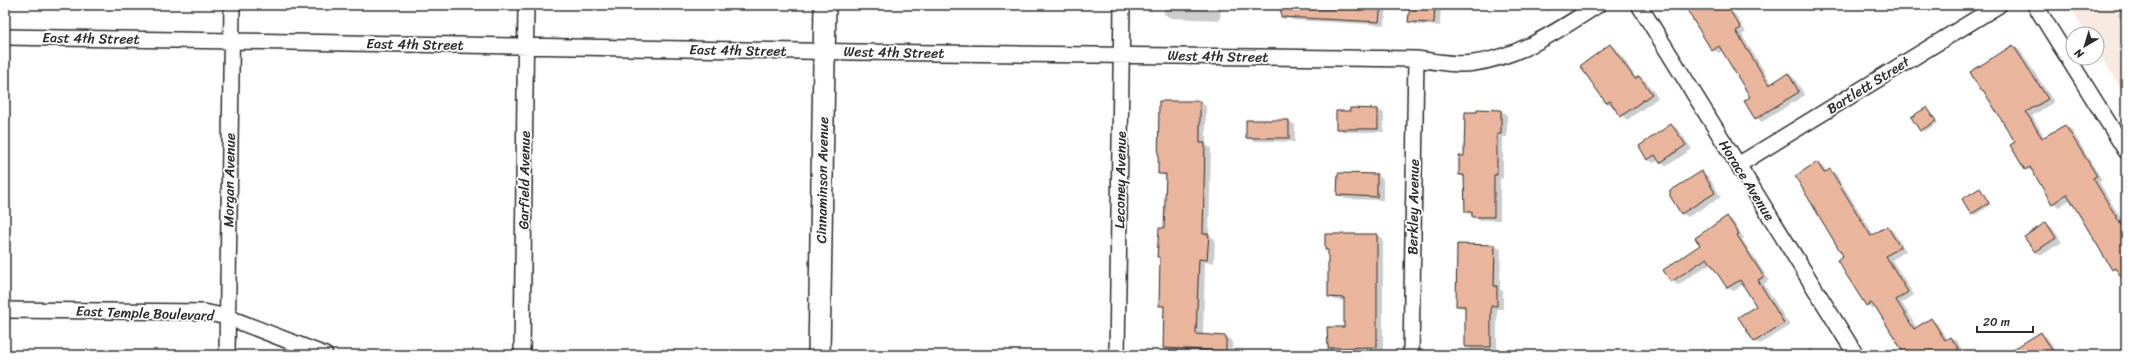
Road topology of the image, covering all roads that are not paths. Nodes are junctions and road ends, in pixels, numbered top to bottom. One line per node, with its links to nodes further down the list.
1 (232, 5): 10 (street, Morgan Avenue)
2 (526, 5): 11 (street, Garfield Avenue)
3 (825, 5): 12 (street, Cinnaminson Avenue)
4 (1122, 5): 13 (street, Leconey Avenue)
5 (1598, 5): 14 (street, West 4th Street)
6 (1638, 5): 16 (street, Horace Avenue)
7 (1999, 5): 16 (street, Bartlett Street)
8 (2035, 5): 15 (street)
9 (5, 37): 10 (street, East 4th Street)
10 (232, 41): 11 (street, East 4th Street); 18 (street, Morgan Avenue)
11 (526, 46): 12 (street, East 4th Street); 21 (street, Garfield Avenue)
12 (824, 51): 13 (street, West 4th Street); 22 (street, Cinnaminson Avenue)
13 (1122, 55): 14 (street, West 4th Street); 23 (street, Leconey Avenue)
14 (1416, 59): 24 (street, Berkley Avenue)
15 (2126, 151)
16 (1738, 165): 25 (street, Horace Avenue)
17 (5, 310): 18 (street, East Temple Boulevard)
18 (227, 317): 19 (street, Morgan Avenue); 20 (street, East Temple Boulevard)
19 (227, 355)
20 (325, 355)
21 (522, 355)
22 (820, 355)
23 (1117, 355)
24 (1411, 355)
25 (1856, 355)

